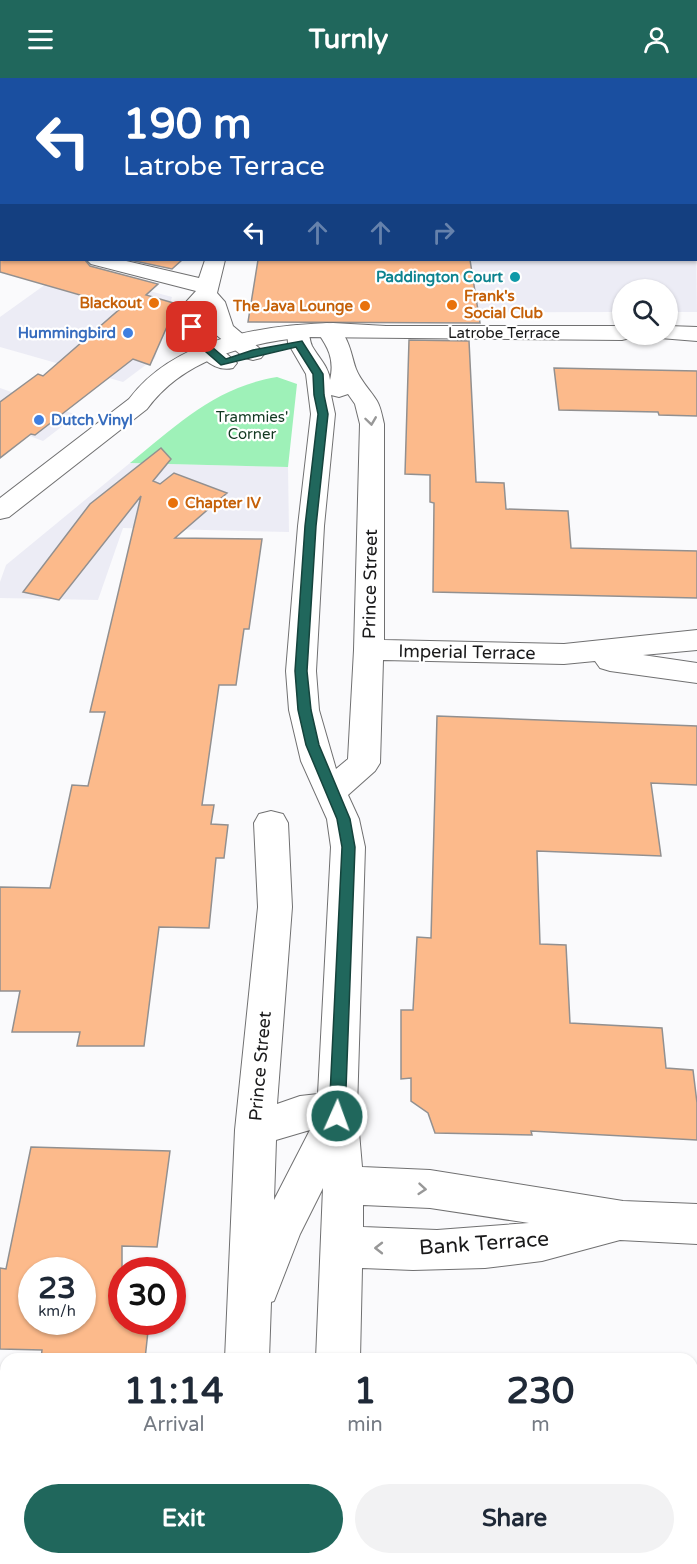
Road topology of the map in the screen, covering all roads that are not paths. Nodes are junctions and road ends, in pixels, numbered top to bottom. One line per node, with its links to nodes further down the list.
1 (102, 261): 3 (street)
2 (215, 261): 3 (street)
3 (207, 291): 9 (street); 10 (street)
4 (612, 333): 7 (street, Latrobe Terrace)
5 (678, 333): 6 (street)
6 (697, 333)
7 (331, 335): 8 (street, Latrobe Terrace); 11 (street, Prince Street)
8 (298, 337): 9 (street, Latrobe Terrace); 12 (street, Prince Street)
9 (245, 347): 10 (street, Latrobe Terrace)
10 (217, 357): 13 (street, Latrobe Terrace)
11 (345, 370): 12 (street, Prince Street); 15 (street, Prince Street, one-way to 15)
12 (323, 414): 18 (street, Prince Street)
13 (0, 512)
14 (697, 640): 16 (street, Imperial Terrace)
15 (369, 650): 16 (street, Imperial Terrace); 18 (street, Prince Street)
16 (564, 654): 17 (street, Imperial Terrace)
17 (697, 673)
18 (332, 791): 20 (street, Prince Street)
19 (271, 823): 21 (street, Prince Street)
20 (337, 1113): 21 (street, Prince Street); 22 (street, Prince Street); 26 (street, Prince Street)
21 (255, 1130): 26 (street, Prince Street)
22 (343, 1185): 23 (street, Bank Terrace, one-way to 23); 25 (street, Prince Street)
23 (623, 1221): 24 (street, Bank Terrace); 25 (street, Bank Terrace, one-way to 25)
24 (697, 1224)
25 (342, 1246): 28 (street, Prince Street)
26 (250, 1310): 27 (street, Prince Street)
27 (247, 1353)
28 (338, 1353)

